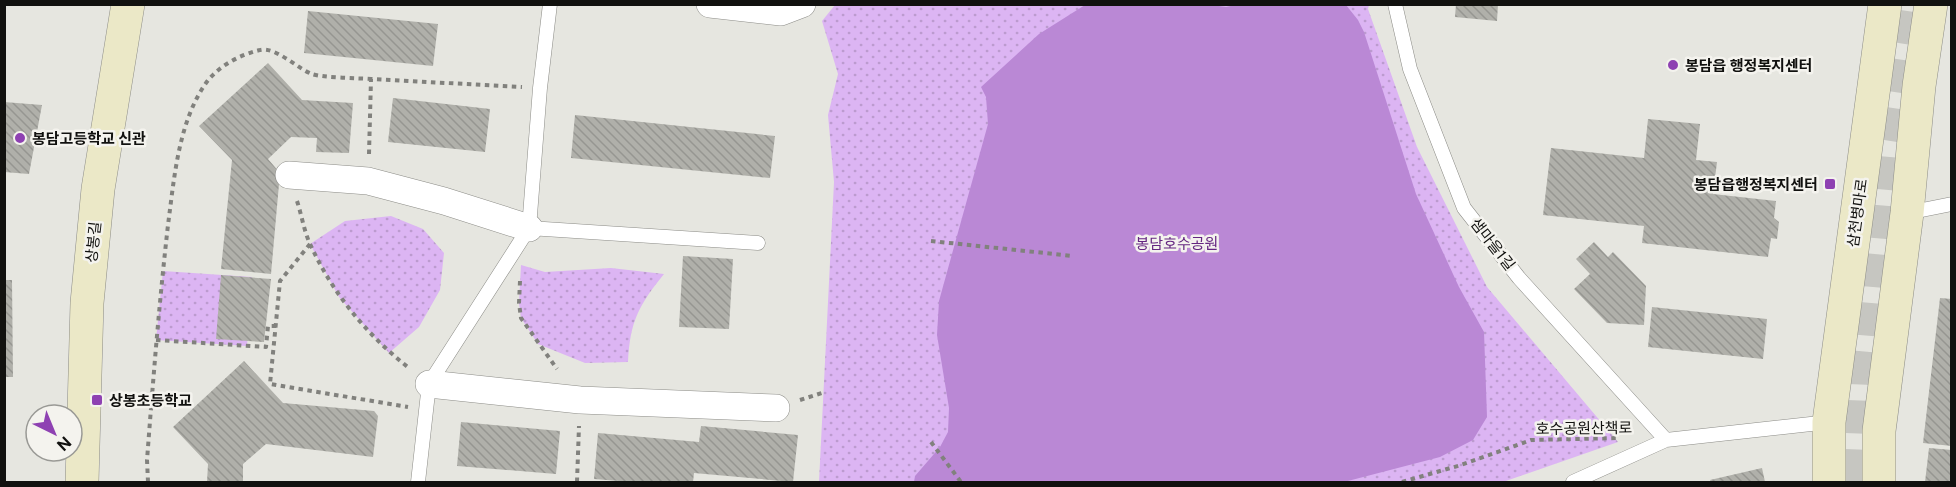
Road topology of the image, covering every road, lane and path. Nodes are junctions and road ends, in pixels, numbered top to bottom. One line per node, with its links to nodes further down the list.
1 (128, 4): 29 (main road, 상봉길)
2 (550, 4): 9 (lane)
3 (710, 4): 4 (street)
4 (802, 4)
5 (1395, 4): 27 (lane, 샘마을1길)
6 (1885, 4): 26 (main road, 삼천병마로)
7 (1931, 4): 13 (main road)
8 (371, 79): 9 (path); 11 (path); 21 (path)
9 (540, 88): 14 (lane)
10 (290, 175): 11 (street); 17 (path)
11 (368, 181): 14 (street)
12 (1952, 204): 13 (lane)
13 (1907, 213): 37 (main road)
14 (529, 228): 16 (lane); 22 (lane)
15 (931, 241): 18 (path)
16 (758, 243)
17 (310, 244): 20 (path); 22 (path)
18 (1073, 256)
19 (520, 274): 23 (path)
20 (276, 326): 21 (path); 25 (path)
21 (156, 340): 30 (path)
22 (429, 384): 23 (street); 25 (lane)
23 (580, 400): 24 (street); 32 (path)
24 (776, 408)
25 (426, 411): 31 (lane)
26 (1829, 422): 27 (lane); 36 (main road, 삼천병마로)
27 (1666, 440): 34 (path, 호수공원산책로); 35 (lane)
28 (931, 442): 33 (path)
29 (82, 483)
30 (148, 483)
31 (418, 483)
32 (577, 483)
33 (961, 483)
34 (1402, 483)
35 (1573, 483)
36 (1829, 483)
37 (1880, 483)

